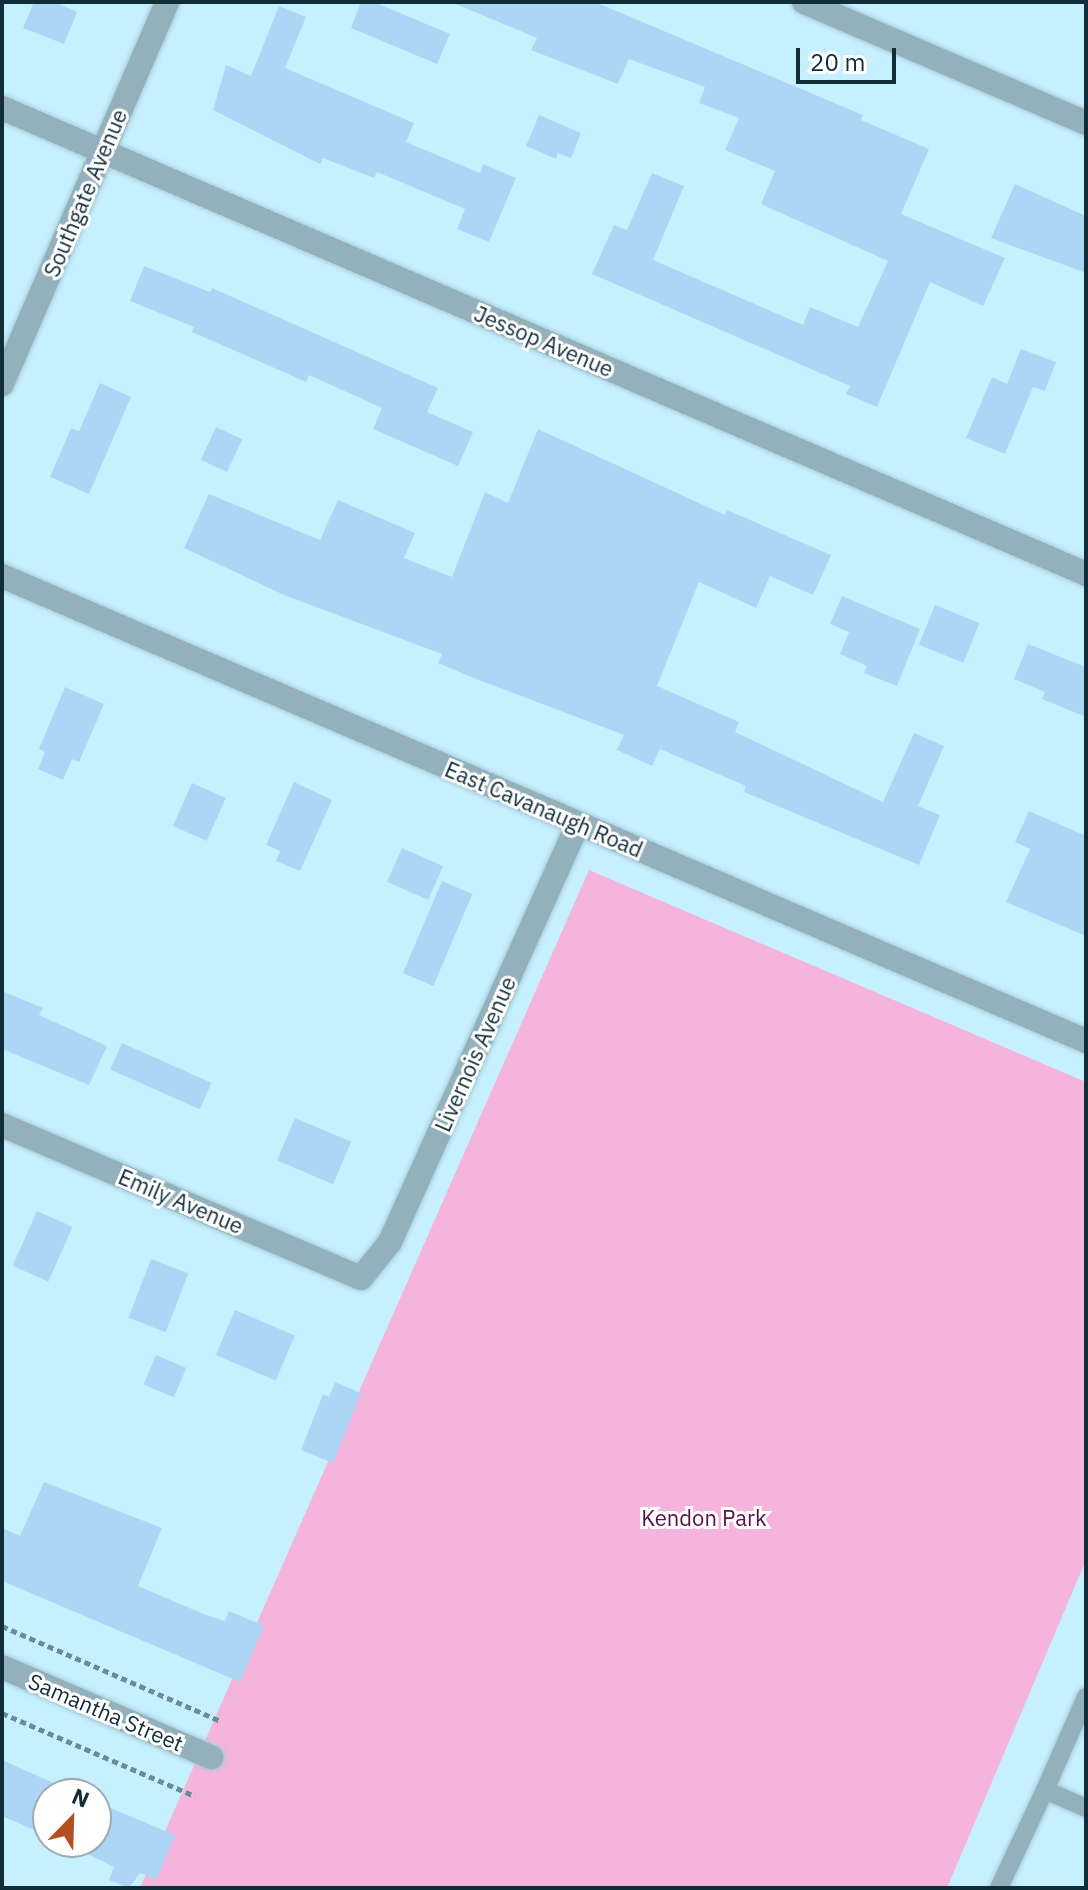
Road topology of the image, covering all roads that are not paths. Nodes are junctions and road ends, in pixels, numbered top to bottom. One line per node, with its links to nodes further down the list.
1 (167, 2): 5 (street, Southgate Avenue)
2 (804, 2): 4 (street)
3 (2, 108): 5 (street, Jessop Avenue)
4 (1086, 123)
5 (103, 152): 6 (street, Southgate Avenue); 7 (street, Jessop Avenue)
6 (2, 384)
7 (1086, 574)
8 (2, 576): 9 (street, East Cavanaugh Road)
9 (578, 824): 10 (street, East Cavanaugh Road); 12 (street, Livernois Avenue)
10 (1086, 1041)
11 (2, 1125): 12 (street, Emily Avenue)
12 (361, 1278)
13 (2, 1667): 15 (street, Samantha Street)
14 (1084, 1709): 16 (lane)
15 (211, 1757)
16 (1045, 1790): 17 (lane); 18 (lane)
17 (1086, 1808)
18 (999, 1888)

